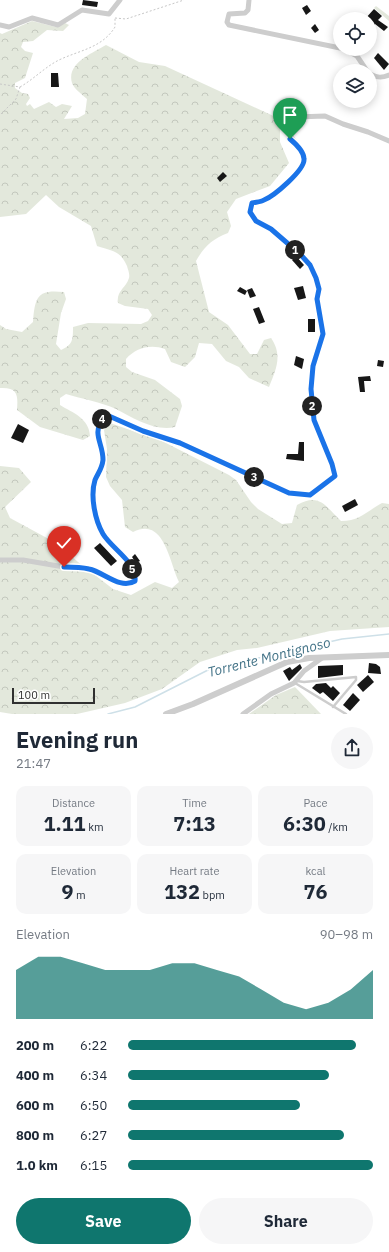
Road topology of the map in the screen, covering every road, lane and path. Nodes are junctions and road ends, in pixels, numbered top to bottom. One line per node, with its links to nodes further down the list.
1 (120, 0): 4 (street)
2 (184, 0): 5 (path)
3 (249, 0): 7 (street)
4 (109, 14): 5 (path); 6 (street)
5 (115, 18): 11 (path)
6 (0, 25)
7 (333, 46)
8 (389, 75): 9 (street)
9 (377, 77)
10 (0, 84): 11 (path)
11 (20, 87): 12 (path)
12 (0, 115)
13 (389, 141): 14 (street)
14 (0, 560)
15 (389, 655): 16 (street)
16 (322, 658): 17 (street); 19 (street)
17 (296, 682): 18 (lane); 18 (lane); 20 (street)
18 (334, 706): 21 (lane)
19 (166, 714)
20 (243, 714)
21 (346, 714)

